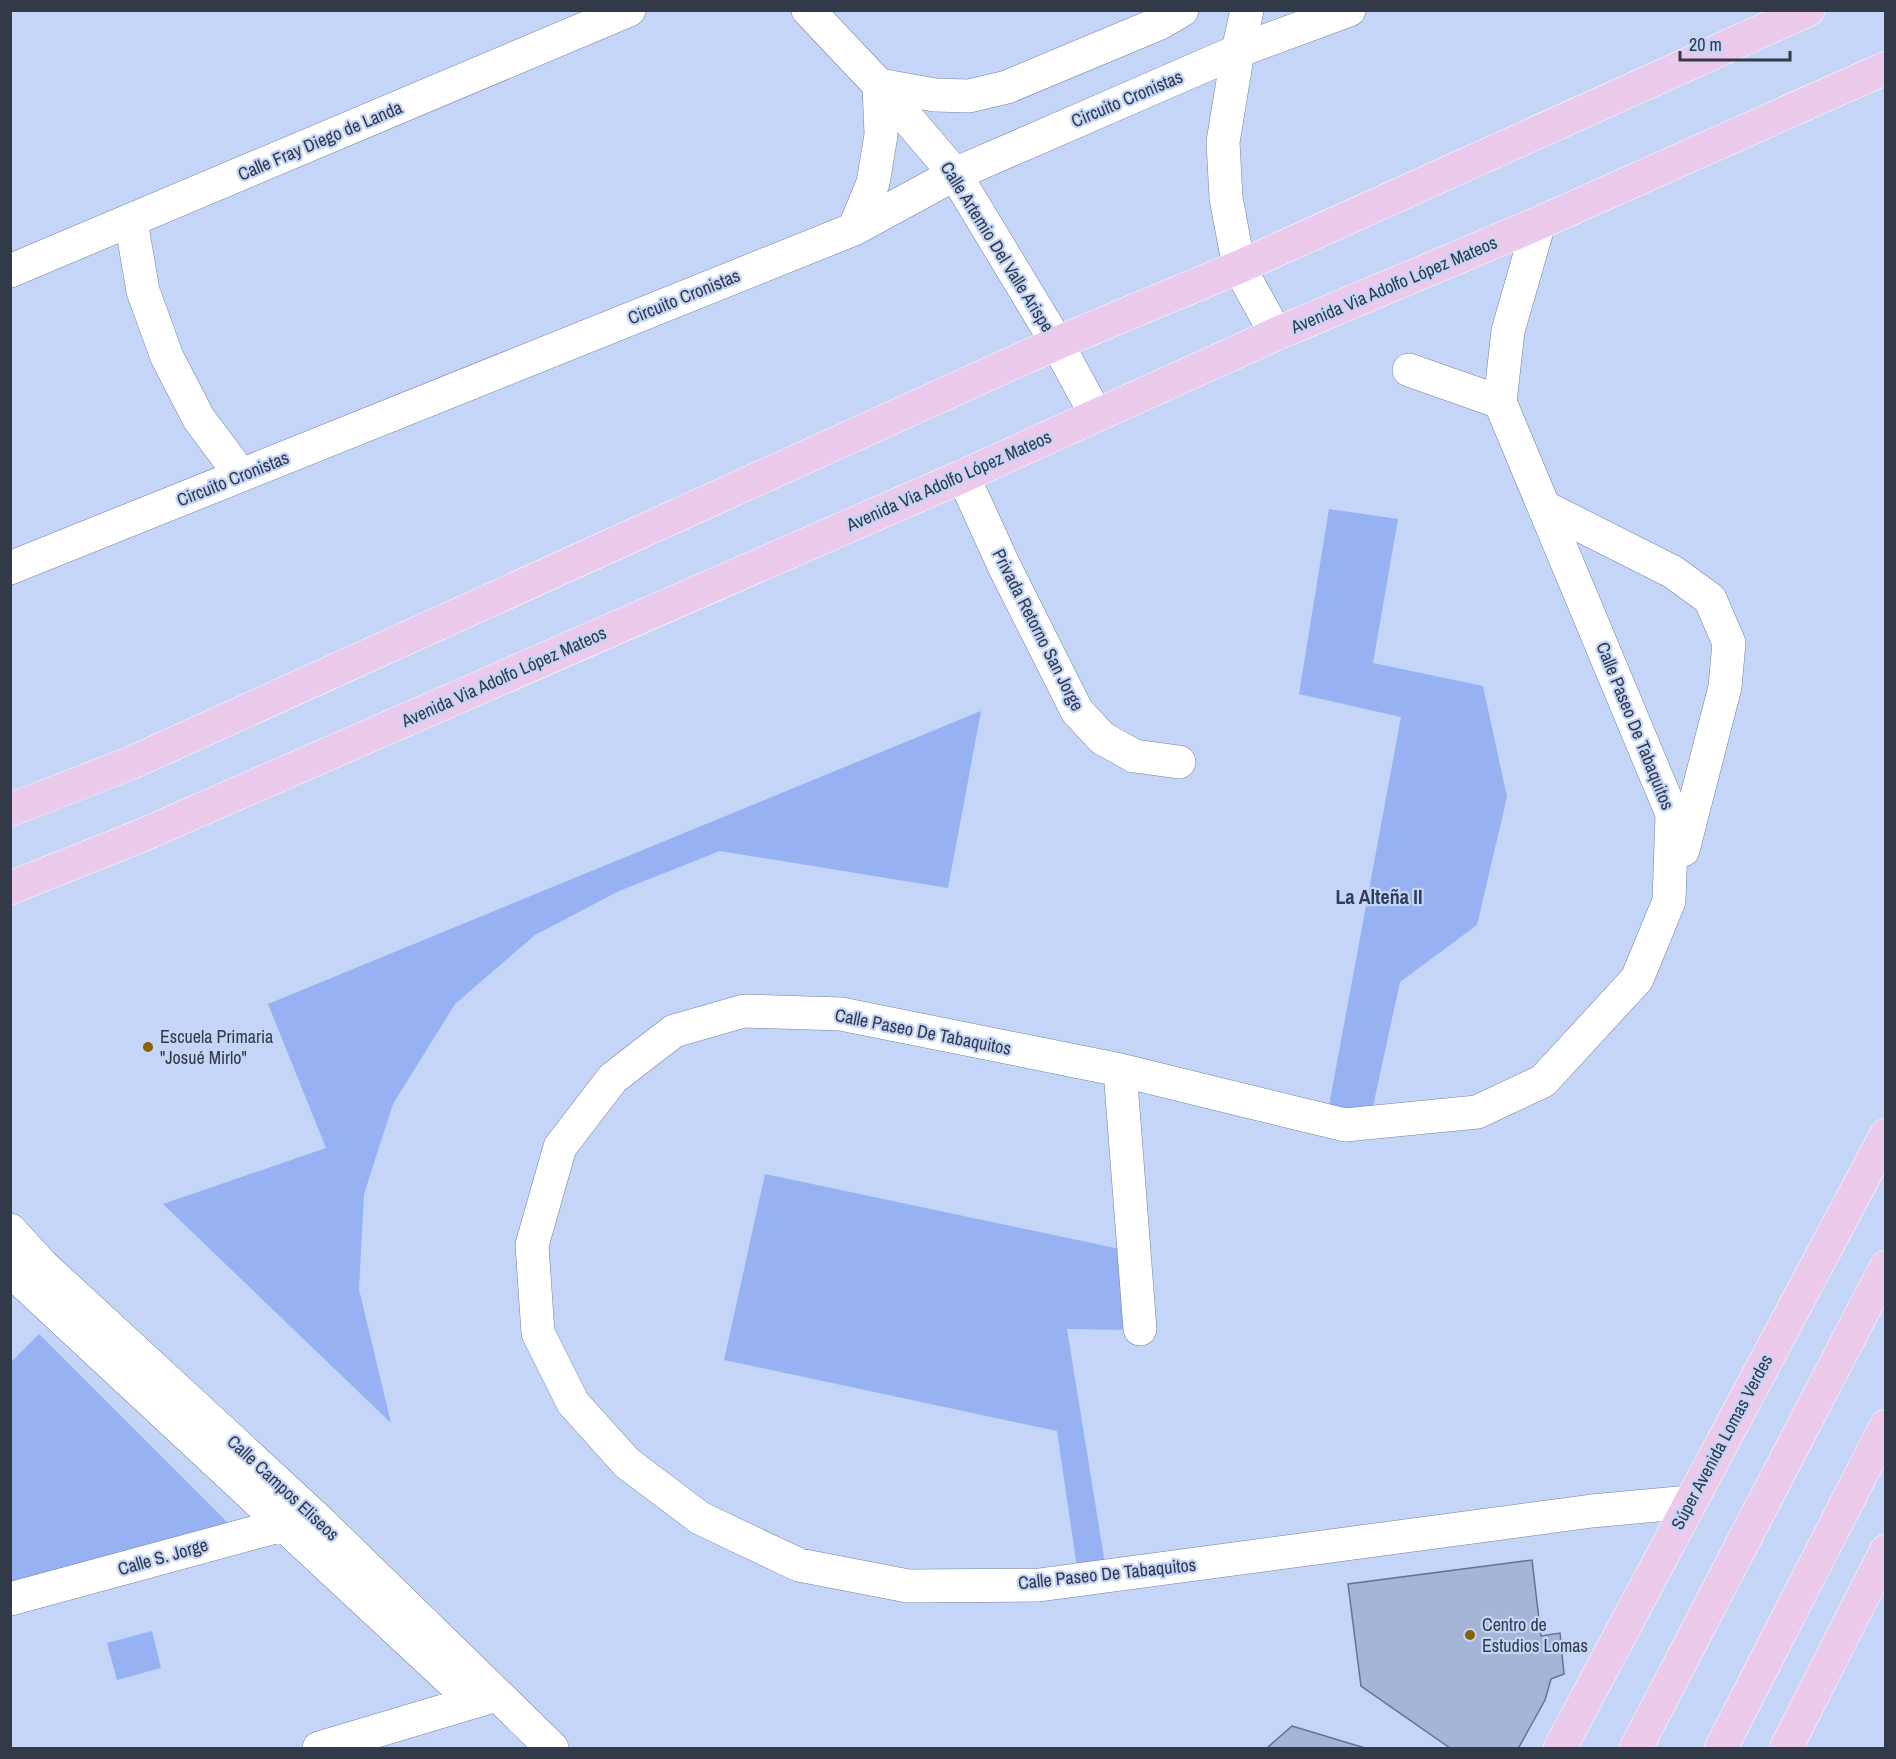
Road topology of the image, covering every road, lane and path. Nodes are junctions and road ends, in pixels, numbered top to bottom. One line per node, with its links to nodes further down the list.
1 (629, 10): 11 (street, Calle Fray Diego de Landa)
2 (808, 10): 9 (street, Calle Artemio Del Valle Arispe)
3 (1182, 10): 9 (street)
4 (1247, 10): 7 (street)
5 (1349, 10): 7 (street, Circuito Cronistas)
6 (1808, 10): 14 (main road)
7 (1238, 51): 10 (street, Circuito Cronistas); 14 (street)
8 (1886, 68): 12 (main road, Avenida Via Adolfo López Mateos)
9 (879, 85): 10 (street, Calle Artemio Del Valle Arispe); 13 (street)
10 (955, 174): 13 (street, Circuito Cronistas); 17 (street, Calle Artemio Del Valle Arispe)
11 (131, 222): 15 (street, Calle Fray Diego de Landa); 21 (street)
12 (1539, 223): 16 (main road, Avenida Via Adolfo López Mateos); 19 (street, Calle Paseo De Tabaquitos)
13 (854, 229): 21 (street, Circuito Cronistas)
14 (1239, 267): 16 (street); 17 (main road)
15 (10, 271)
16 (1276, 334): 20 (main road, Avenida Via Adolfo López Mateos)
17 (1057, 343): 20 (street, Calle Artemio Del Valle Arispe); 26 (main road)
18 (1409, 370): 19 (street)
19 (1500, 402): 23 (street, Calle Paseo De Tabaquitos)
20 (1096, 414): 22 (main road, Avenida Via Adolfo López Mateos)
21 (241, 475): 24 (street, Circuito Cronistas)
22 (963, 476): 25 (street, Privada Retorno San Jorge); 27 (main road, Avenida Via Adolfo López Mateos)
23 (1544, 507): 28 (street, Calle Paseo De Tabaquitos); 28 (street)
24 (10, 568)
25 (1179, 762)
26 (10, 810)
27 (10, 888)
28 (1669, 901): 29 (street, Calle Paseo De Tabaquitos)
29 (1120, 1070): 34 (street); 36 (street, Calle Paseo De Tabaquitos)
30 (1886, 1135): 36 (main road, Súper Avenida Lomas Verdes)
31 (10, 1230): 33 (street, Calle Campos Eliseos)
32 (1886, 1267): 46 (main road)
33 (22, 1279): 37 (street, Calle Campos Eliseos); 38 (street, Calle Campos Eliseos)
34 (1140, 1329)
35 (1883, 1435): 47 (main road)
36 (1690, 1502): 45 (main road, Súper Avenida Lomas Verdes)
37 (315, 1517): 38 (street, Calle S. Jorge); 41 (street, Calle Campos Eliseos)
38 (282, 1524): 40 (street, Calle S. Jorge); 41 (street, Calle Campos Eliseos)
39 (1886, 1551): 48 (main road)
40 (10, 1599)
41 (486, 1698): 42 (street); 43 (street, Calle Campos Eliseos); 44 (street, Calle Campos Eliseos)
42 (319, 1749)
43 (520, 1749)
44 (552, 1749)
45 (1560, 1749)
46 (1636, 1749)
47 (1720, 1749)
48 (1786, 1749)

